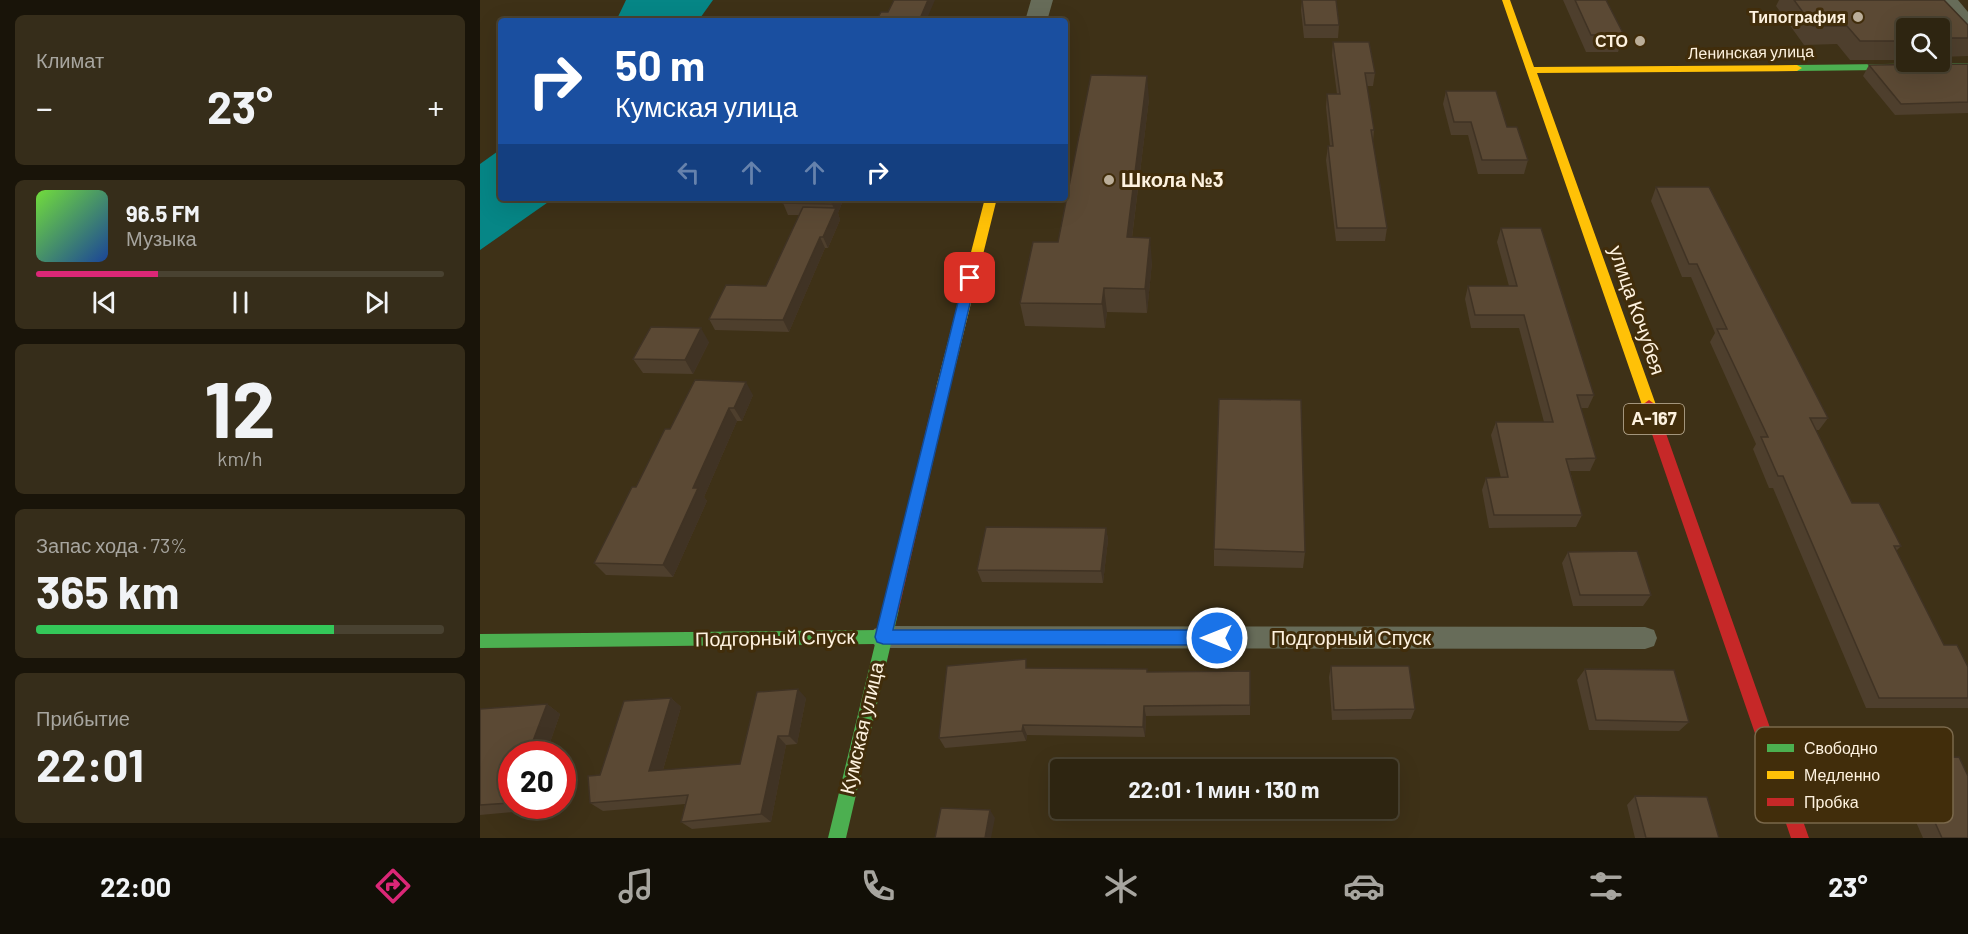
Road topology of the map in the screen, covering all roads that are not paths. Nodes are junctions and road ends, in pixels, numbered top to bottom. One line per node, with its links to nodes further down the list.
1 (1042, 0): 4 (street)
2 (1506, 0): 7 (street, улица Кочубея / А-167)
3 (1946, 0): 5 (street)
4 (1037, 18)
5 (1968, 25)
6 (1968, 66): 7 (street, Ленинская улица)
7 (1533, 70): 12 (street, улица Кочубея / А-167)
8 (990, 201): 9 (street, Кумская улица)
9 (883, 637): 10 (lane, Подгорный Спуск); 11 (street, Подгорный Спуск); 14 (street, Кумская улица)
10 (1646, 638)
11 (480, 641)
12 (1761, 727)
13 (1795, 823): 15 (street, улица Кочубея / А-167)
14 (837, 838)
15 (1800, 838)

